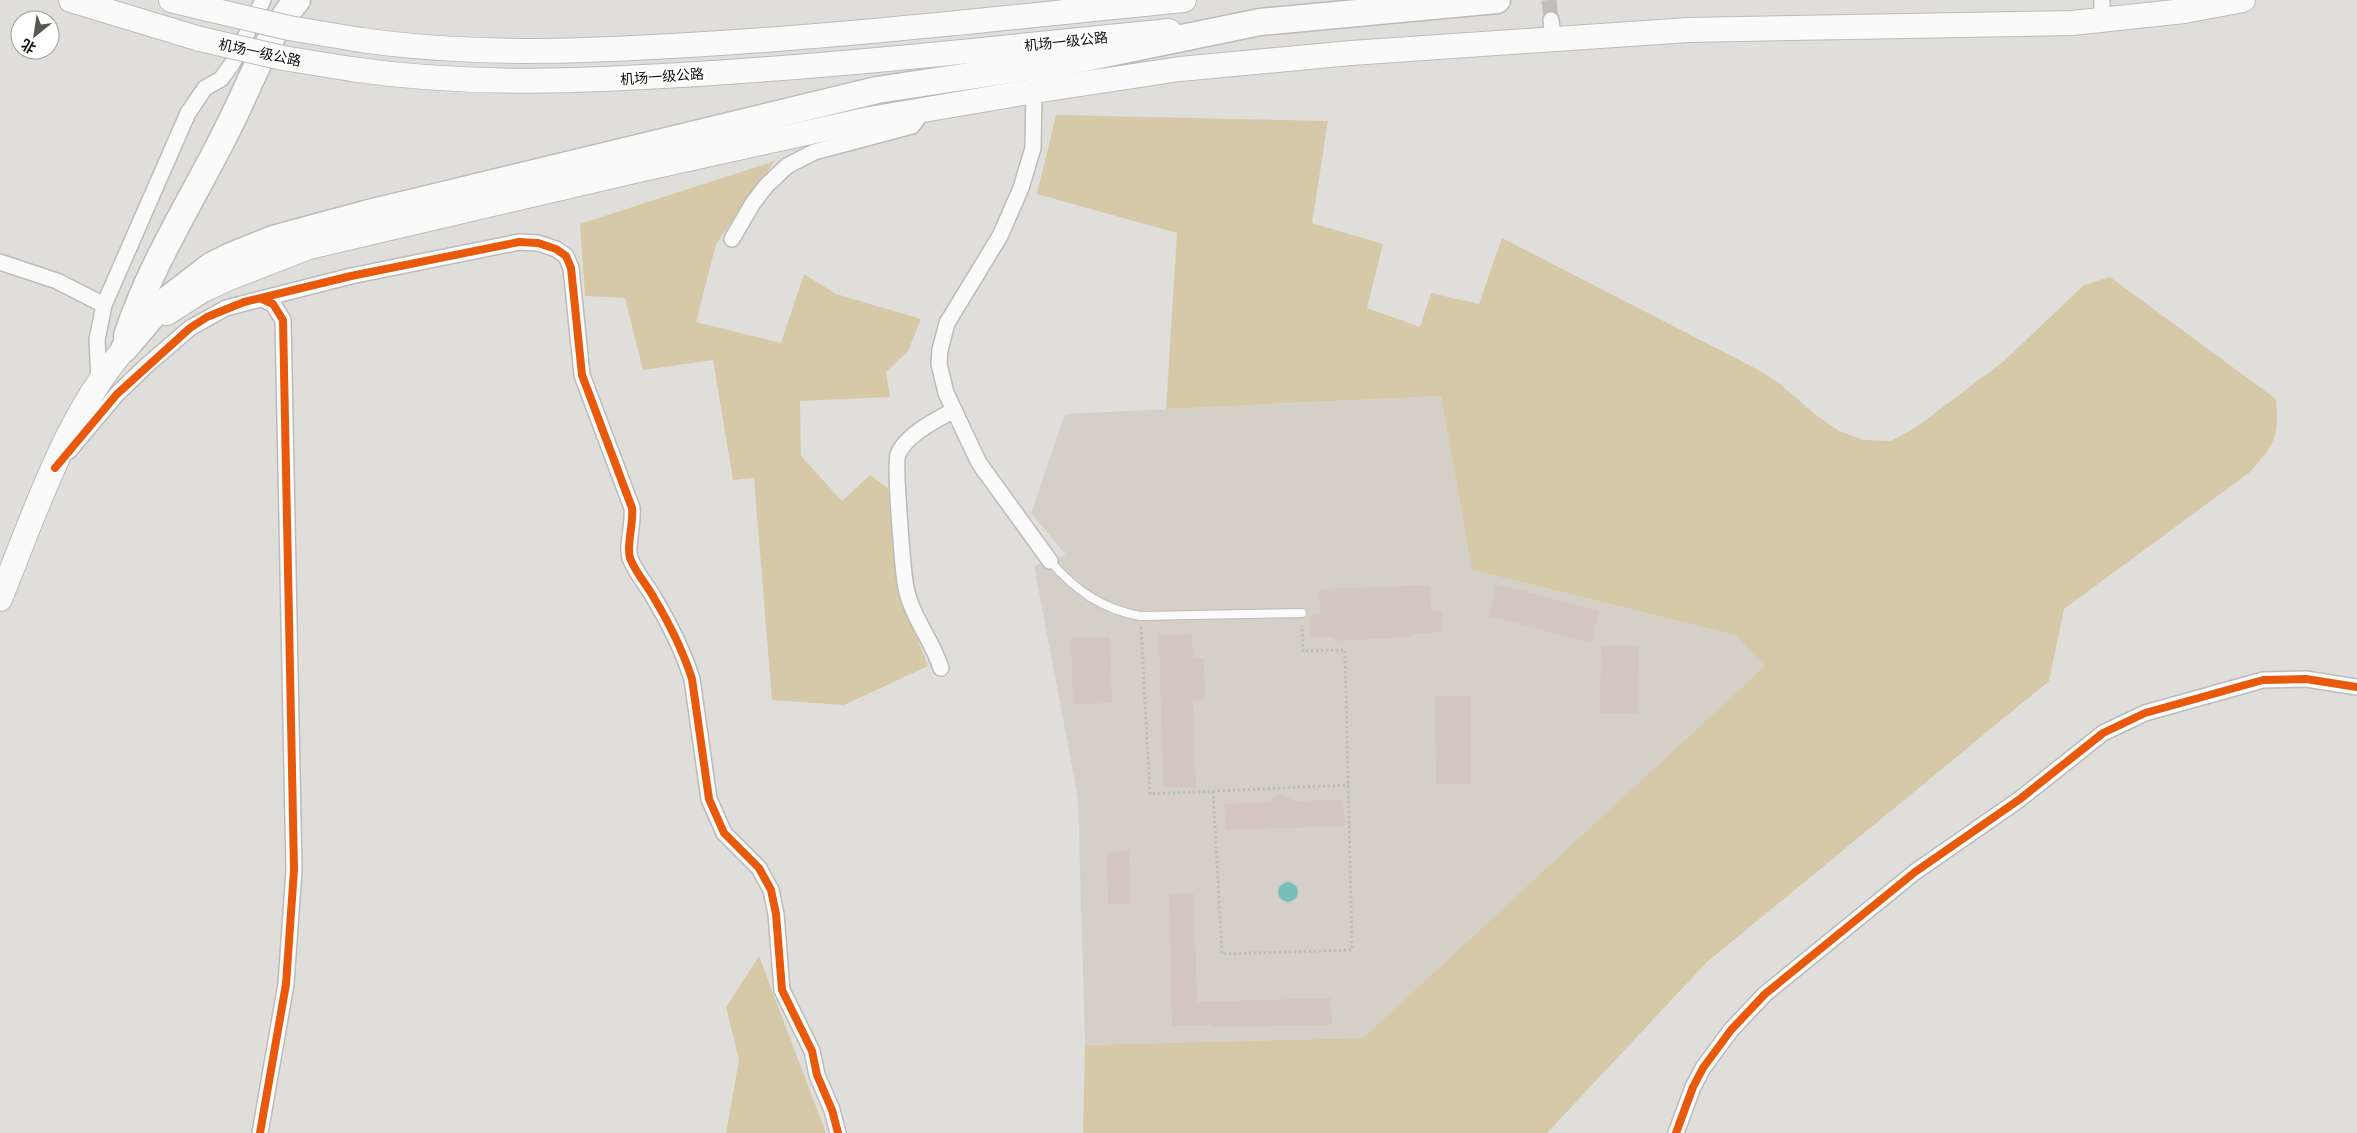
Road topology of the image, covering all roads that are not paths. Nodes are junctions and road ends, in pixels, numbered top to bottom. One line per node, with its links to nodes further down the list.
1 (71, 0): 9 (highway, 机场一级公路, bridge)
2 (171, 0): 5 (highway, 机场一级公路, bridge)
3 (263, 0): 15 (street)
4 (297, 0): 16 (highway)
5 (1184, 0)
6 (1497, 0): 9 (highway)
7 (2243, 0): 8 (highway)
8 (2102, 10): 10 (highway)
9 (1260, 22): 16 (highway)
10 (1034, 91): 11 (highway); 18 (street)
11 (924, 110): 12 (street); 16 (highway)
12 (732, 239)
13 (0, 262): 15 (street)
14 (262, 299): 19 (street); 25 (street); 26 (street)
15 (104, 305): 17 (street)
16 (124, 349): 17 (highway)
17 (100, 379): 19 (highway)
18 (954, 410): 20 (street); 23 (street)
19 (55, 468): 21 (highway)
20 (1050, 561): 22 (lane)
21 (0, 599)
22 (1302, 613)
23 (941, 668)
24 (2357, 687): 27 (street)
25 (260, 1133)
26 (838, 1133)
27 (1676, 1133)

